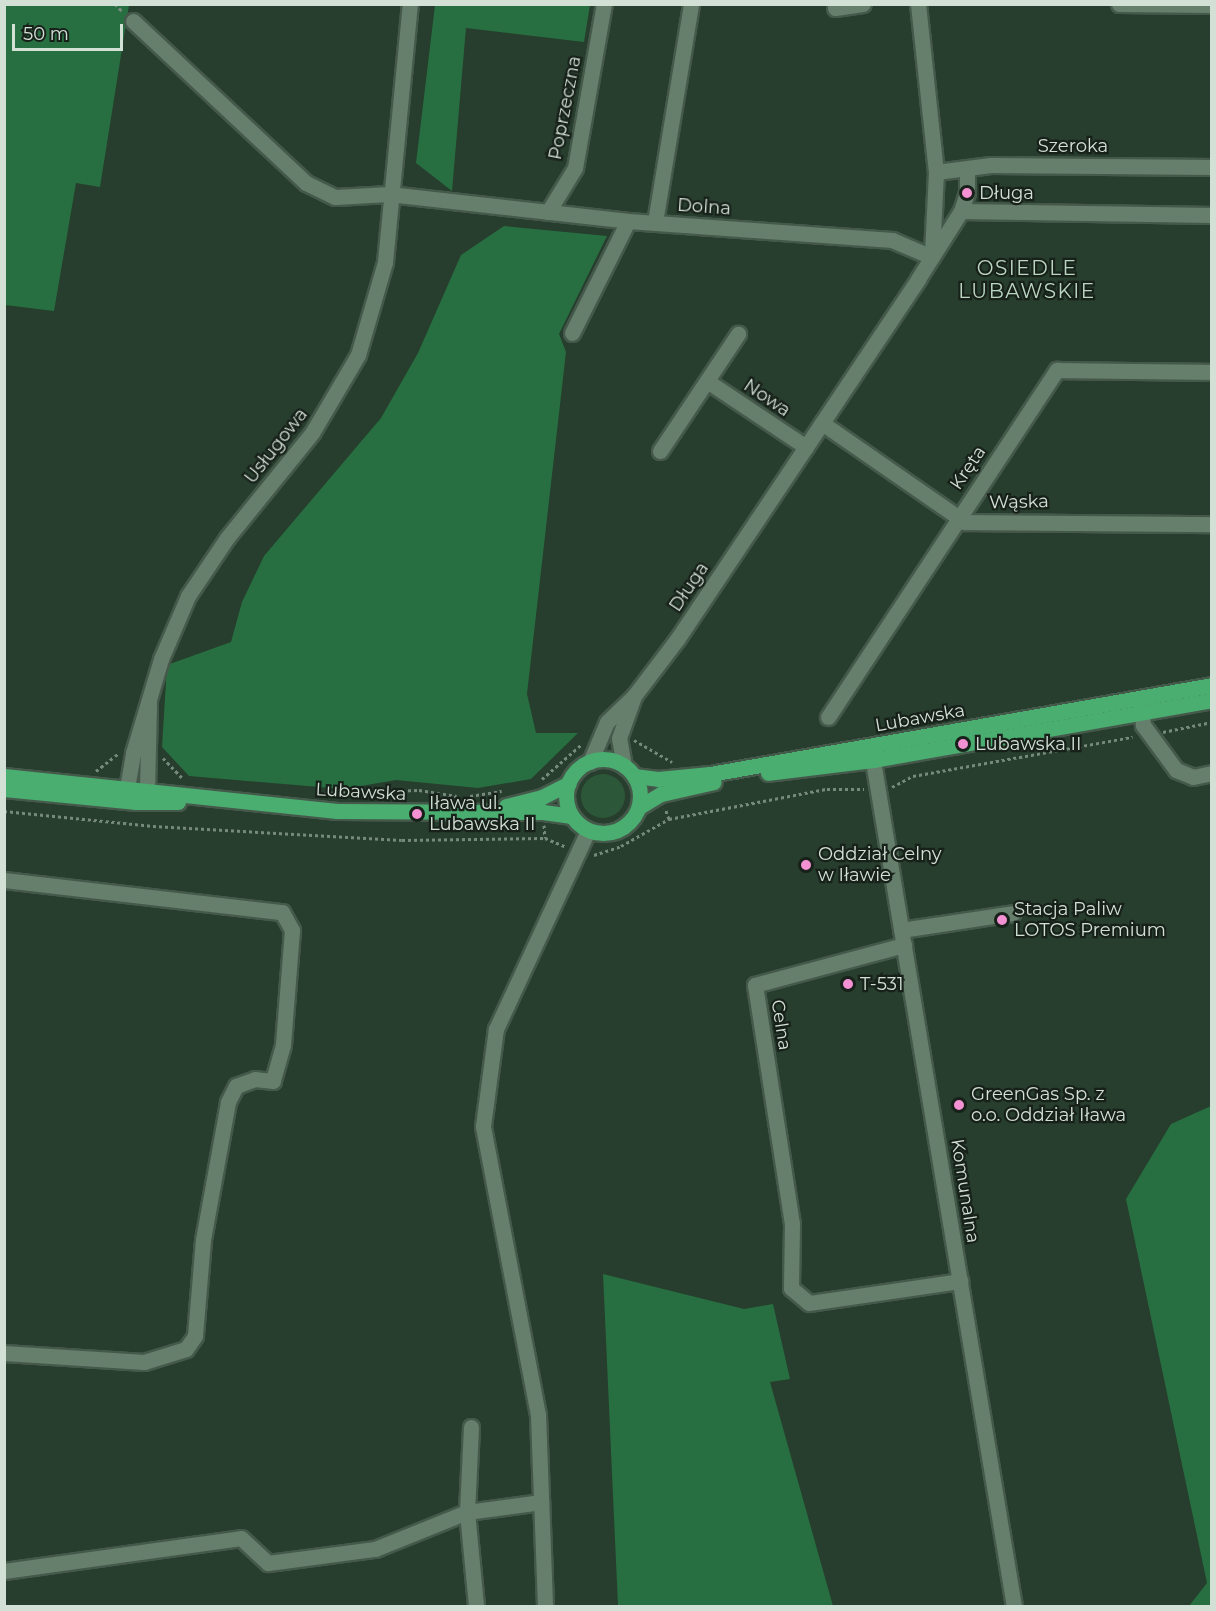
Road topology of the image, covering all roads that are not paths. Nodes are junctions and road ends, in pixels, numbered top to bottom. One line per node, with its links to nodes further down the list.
1 (410, 4): 13 (street, Usługowa)
2 (604, 4): 15 (street, Poprzeczna)
3 (691, 4): 18 (street, Dolna)
4 (863, 4): 8 (street)
5 (918, 4): 12 (street)
6 (1119, 4): 7 (street)
7 (1212, 6)
8 (835, 8)
9 (133, 21): 13 (street)
10 (1212, 167): 11 (street, Szeroka)
11 (967, 170): 12 (street, Szeroka); 14 (street, Długa)
12 (936, 172): 19 (street)
13 (389, 194): 15 (street); 33 (street, Usługowa)
14 (961, 211): 16 (street); 19 (street, Długa)
15 (548, 212): 17 (street)
16 (1212, 215)
17 (628, 221): 18 (street); 20 (street)
18 (655, 222): 19 (street, Dolna)
19 (932, 257): 24 (street, Długa)
20 (572, 333)
21 (738, 334): 23 (street)
22 (1212, 372): 27 (street, Kręta)
23 (707, 381): 25 (street, Nowa); 26 (street)
24 (822, 423): 25 (street, Długa); 27 (street, Wąska)
25 (806, 447): 30 (street, Długa)
26 (660, 451)
27 (958, 518): 28 (street, Wąska); 35 (street, Kręta)
28 (1212, 524)
29 (1212, 686): 31 (main road, Lubawska)
30 (634, 696): 37 (street, Długa); 38 (street, Długa)
31 (1156, 696): 34 (street); 36 (main road, Lubawska)
32 (1212, 700): 34 (main road, Lubawska)
33 (149, 703): 43 (street, Usługowa); 45 (street, Usługowa)
34 (1142, 712): 36 (main road, Lubawska); 39 (street)
35 (828, 717)
36 (872, 753): 42 (main road, Lubawska); 54 (street, Komunalna)
37 (590, 762): 38 (main road); 41 (main road)
38 (629, 771): 42 (main road, Lubawska); 48 (main road)
39 (1212, 773)
40 (4, 776): 43 (main road, Lubawska)
41 (569, 783): 49 (main road, Lubawska); 50 (main road)
42 (660, 787): 48 (main road, Lubawska)
43 (127, 788): 45 (main road, Lubawska); 46 (street)
44 (4, 789): 46 (main road, Lubawska)
45 (147, 790): 46 (street); 47 (main road, Lubawska)
46 (136, 802): 47 (main road, Lubawska)
47 (241, 802): 49 (main road, Lubawska)
48 (639, 807): 51 (main road)
49 (479, 812): 50 (main road, Lubawska)
50 (572, 816): 51 (main road)
51 (588, 831): 58 (street)
52 (4, 880): 56 (street)
53 (1013, 913): 54 (street)
54 (903, 938): 55 (street, Komunalna); 55 (street, Celna)
55 (960, 1281): 63 (street, Komunalna)
56 (4, 1353)
57 (471, 1427): 59 (street)
58 (541, 1502): 59 (street); 62 (street)
59 (467, 1512): 60 (street); 61 (street)
60 (4, 1571)
61 (476, 1606)
62 (544, 1606)
63 (1014, 1606)

